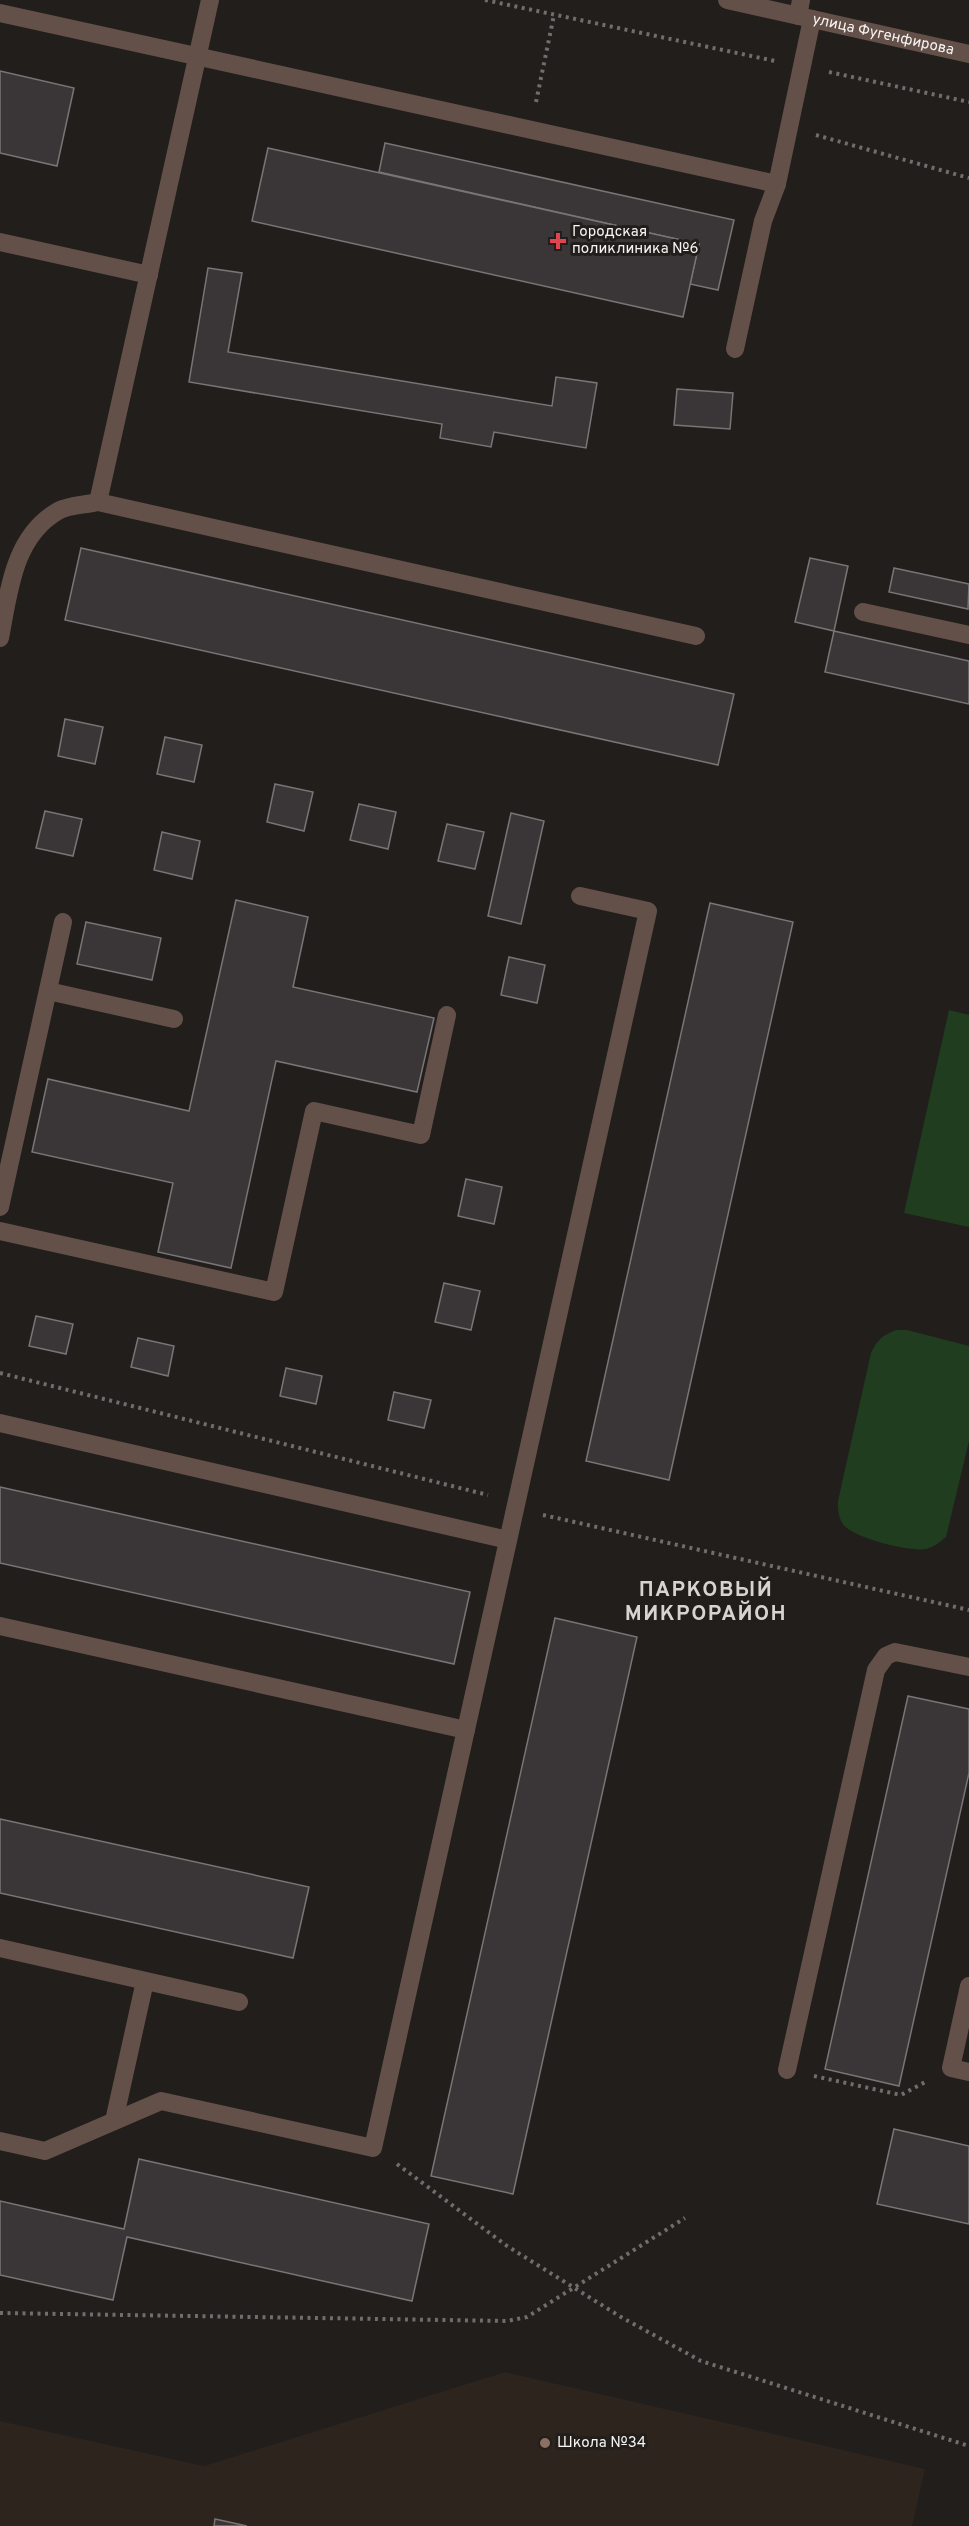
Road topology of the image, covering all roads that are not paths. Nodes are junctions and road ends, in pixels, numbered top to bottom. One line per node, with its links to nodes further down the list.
1 (210, 0): 6 (street)
2 (727, 0): 3 (street, улица Фугенфирова)
3 (803, 11): 5 (street, улица Фугенфирова); 7 (street)
4 (0, 13): 6 (street)
5 (969, 54)
6 (198, 57): 7 (street); 9 (street)
7 (777, 184): 10 (street)
8 (0, 242): 9 (street)
9 (149, 275): 11 (street)
10 (735, 349)
11 (98, 502): 14 (street); 15 (street)
12 (862, 612): 13 (street)
13 (969, 635)
14 (696, 636)
15 (0, 638)
16 (580, 896): 24 (street)
17 (63, 922): 18 (street)
18 (48, 991): 20 (street); 21 (street)
19 (447, 1015): 22 (street)
20 (174, 1019)
21 (0, 1207)
22 (0, 1231)
23 (0, 1423): 24 (street)
24 (508, 1540): 27 (street)
25 (0, 1626): 27 (street)
26 (969, 1667): 32 (street)
27 (466, 1730): 34 (street)
28 (0, 1948): 29 (street)
29 (145, 1981): 31 (street); 34 (street)
30 (969, 1986): 33 (street)
31 (239, 2002)
32 (787, 2070)
33 (969, 2072)
34 (114, 2121): 35 (street)
35 (0, 2140)

